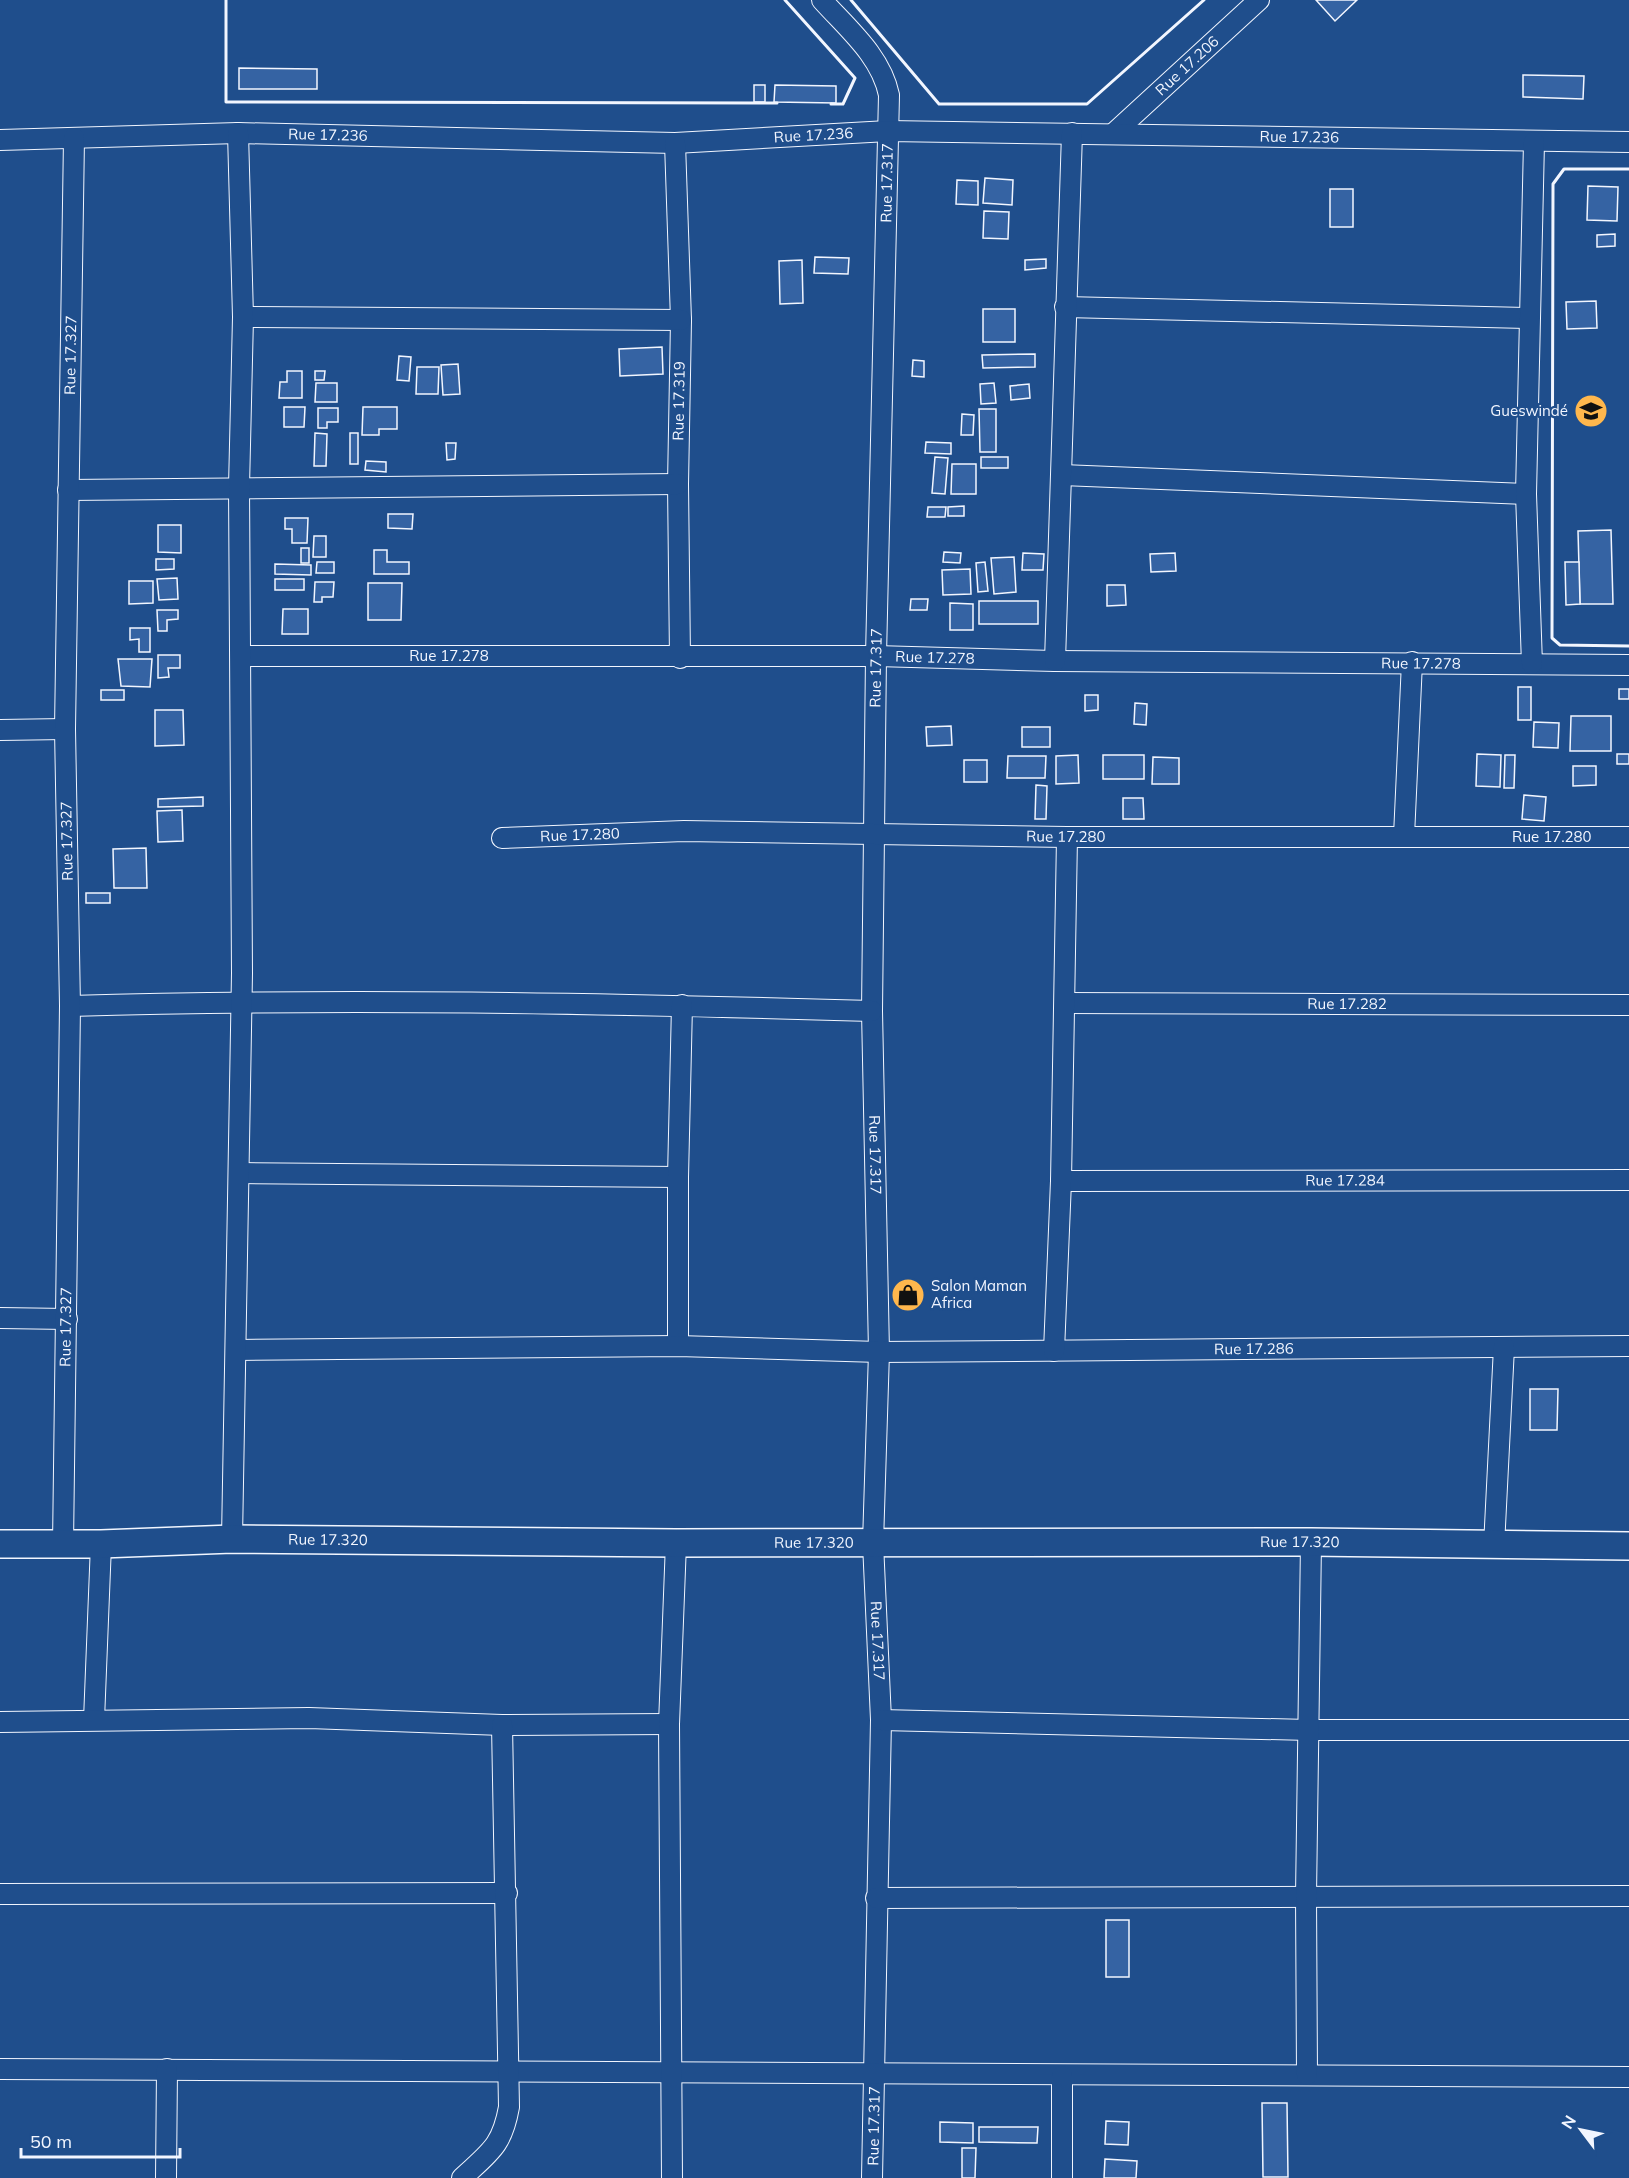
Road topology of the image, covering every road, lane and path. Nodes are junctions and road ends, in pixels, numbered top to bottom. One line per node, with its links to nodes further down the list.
1 (822, 0): 3 (street, Rue 17.317)
2 (1259, 0): 4 (street, Rue 17.206)
3 (888, 131): 6 (street, Rue 17.236); 11 (street, Rue 17.236); 22 (street, Rue 17.317)
4 (1115, 132): 6 (street, Rue 17.236); 9 (street, Rue 17.236)
5 (238, 133): 7 (street, Rue 17.236); 11 (street, Rue 17.236); 13 (street)
6 (1072, 133): 12 (street)
7 (74, 138): 8 (street, Rue 17.236); 19 (street, Rue 17.327)
8 (0, 141)
9 (1534, 142): 10 (street, Rue 17.236); 14 (street)
10 (1629, 142)
11 (675, 143): 15 (street, Rue 17.319)
12 (1065, 307): 14 (street); 16 (street)
13 (243, 318): 15 (street); 18 (street)
14 (1528, 318): 20 (street)
15 (681, 320): 17 (street, Rue 17.319)
16 (1062, 475): 20 (street); 24 (street)
17 (678, 484): 18 (street); 23 (street, Rue 17.319)
18 (238, 488): 19 (street); 21 (street)
19 (68, 490): 29 (street, Rue 17.327)
20 (1526, 494): 26 (street)
21 (241, 656): 23 (street, Rue 17.278); 35 (street)
22 (876, 656): 23 (street, Rue 17.278); 24 (street, Rue 17.278); 30 (street, Rue 17.317)
23 (680, 658)
24 (1055, 661): 25 (street, Rue 17.278)
25 (1412, 662): 26 (street, Rue 17.278); 31 (street)
26 (1532, 664): 27 (street, Rue 17.278)
27 (1629, 665)
28 (0, 729): 29 (street)
29 (65, 729): 39 (street, Rue 17.327)
30 (873, 832): 32 (street, Rue 17.280); 34 (street, Rue 17.280); 40 (street, Rue 17.317)
31 (1404, 836): 32 (street, Rue 17.280); 33 (street, Rue 17.280)
32 (1067, 837): 36 (street)
33 (1629, 837)
34 (501, 838)
35 (242, 1000): 37 (street); 39 (street); 41 (street)
36 (1065, 1003): 38 (street, Rue 17.282); 44 (street)
37 (682, 1005): 40 (street); 42 (street)
38 (1629, 1005)
39 (70, 1006): 46 (street, Rue 17.327)
40 (872, 1011): 52 (street, Rue 17.317)
41 (240, 1173): 42 (street); 50 (street)
42 (678, 1176): 48 (street)
43 (1629, 1180): 44 (street, Rue 17.284)
44 (1061, 1181): 51 (street)
45 (0, 1318): 46 (street)
46 (67, 1318): 58 (street, Rue 17.327)
47 (1629, 1346): 49 (street, Rue 17.286)
48 (678, 1347): 50 (street, Rue 17.286); 52 (street, Rue 17.286)
49 (1504, 1347): 51 (street, Rue 17.286); 60 (street)
50 (236, 1350): 53 (street)
51 (1054, 1351): 52 (street, Rue 17.286)
52 (879, 1352): 56 (street, Rue 17.317)
53 (232, 1539): 55 (street, Rue 17.320); 59 (street, Rue 17.320)
54 (1311, 1542): 56 (street, Rue 17.320); 60 (street, Rue 17.320); 67 (street)
55 (676, 1543): 56 (street, Rue 17.320); 65 (street)
56 (873, 1543): 63 (street, Rue 17.317)
57 (0, 1544): 58 (street, Rue 17.320)
58 (63, 1545): 59 (street, Rue 17.320)
59 (101, 1545): 62 (street)
60 (1494, 1546): 61 (street, Rue 17.320)
61 (1629, 1546)
62 (93, 1720): 64 (street); 66 (street)
63 (881, 1720): 67 (street); 73 (street, Rue 17.317)
64 (0, 1722)
65 (669, 1724): 66 (street); 77 (street)
66 (502, 1725): 69 (street)
67 (1309, 1730): 68 (street); 71 (street)
68 (1629, 1730)
69 (507, 1893): 70 (street); 76 (street)
70 (0, 1894)
71 (1306, 1896): 72 (street); 73 (street); 79 (street)
72 (1629, 1896)
73 (876, 1898): 78 (street, Rue 17.317)
74 (0, 2069): 75 (street)
75 (167, 2069): 76 (street); 82 (street)
76 (507, 2073): 77 (street); 83 (street)
77 (673, 2073): 78 (street); 84 (street)
78 (875, 2074): 80 (street); 85 (street, Rue 17.317)
79 (1307, 2075): 80 (street); 81 (street)
80 (1062, 2076): 86 (street)
81 (1629, 2077)
82 (165, 2178)
83 (462, 2178)
84 (672, 2178)
85 (872, 2178)
86 (1062, 2178)

